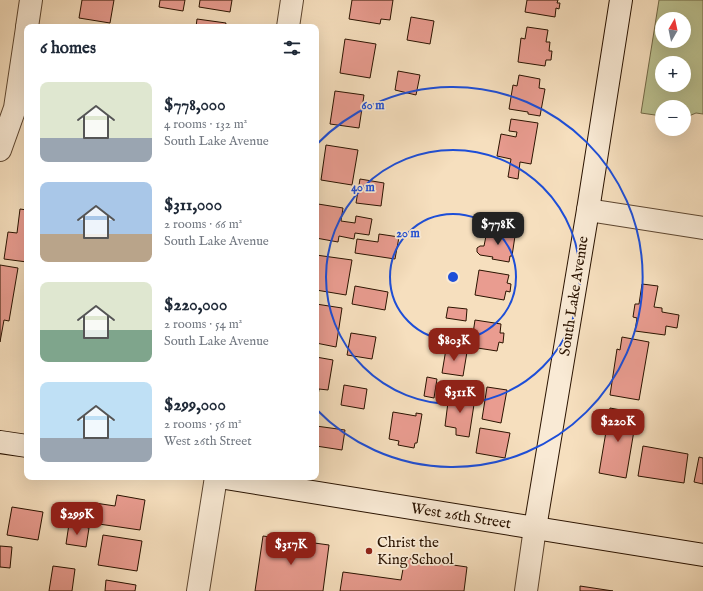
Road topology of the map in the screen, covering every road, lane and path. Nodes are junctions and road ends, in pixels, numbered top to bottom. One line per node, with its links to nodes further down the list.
1 (31, 0): 4 (street)
2 (292, 0): 5 (street)
3 (621, 0): 8 (street, South Lake Avenue)
4 (27, 24)
5 (288, 24)
6 (24, 47): 7 (street)
7 (0, 150)
8 (588, 210): 9 (street); 14 (street, South Lake Avenue)
9 (703, 228)
10 (0, 442): 11 (street)
11 (24, 446)
12 (217, 480): 16 (street)
13 (237, 480): 14 (street, West 26th Street)
14 (535, 528): 15 (street, West 26th Street); 17 (street, South Lake Avenue)
15 (703, 555)
16 (198, 591)
17 (526, 591)

